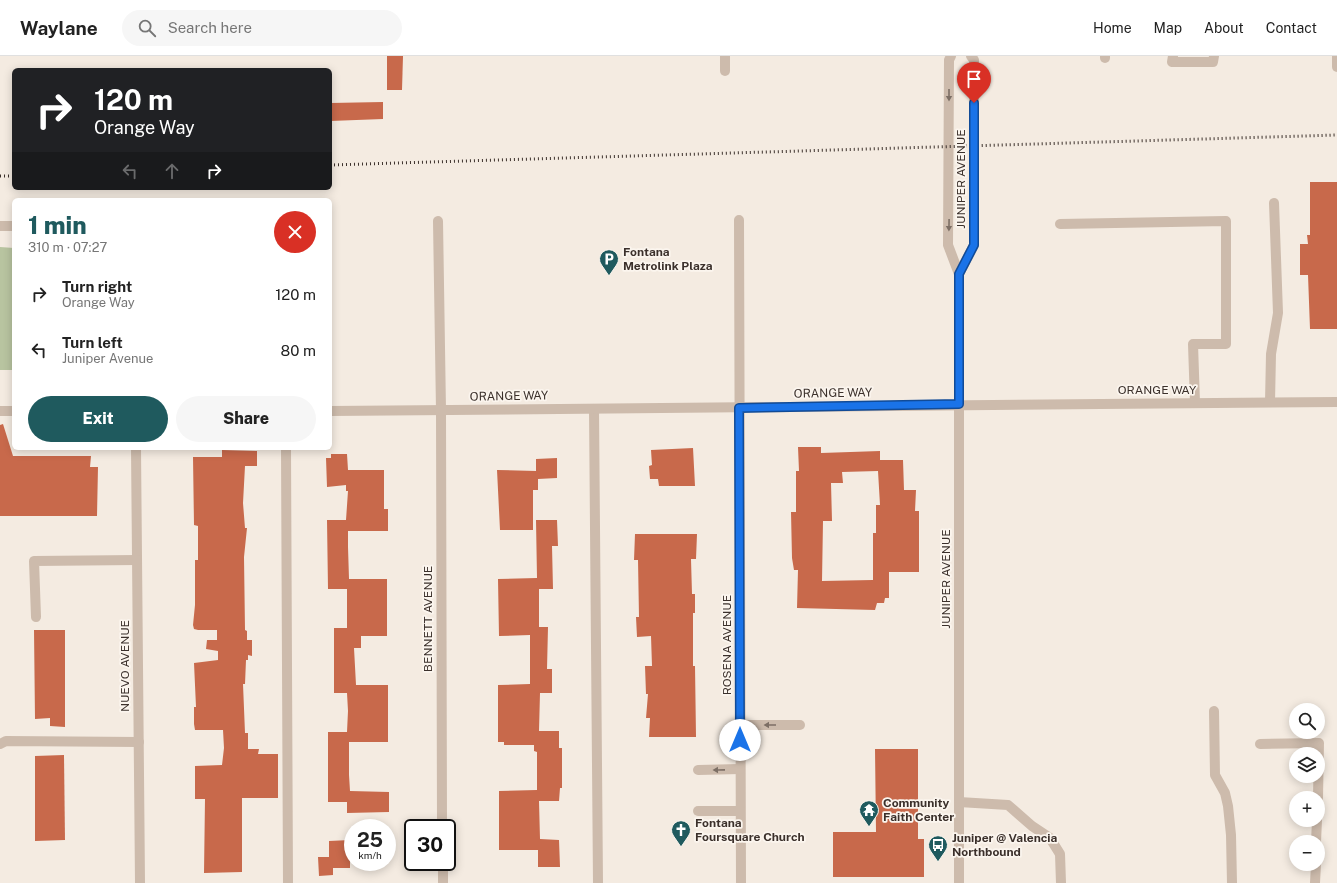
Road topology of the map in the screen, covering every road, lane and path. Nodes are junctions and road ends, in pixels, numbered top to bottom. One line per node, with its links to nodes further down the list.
1 (725, 56): 8 (street)
2 (951, 56): 15 (street, JUNIPER AVENUE, one-way to 15)
3 (971, 56): 15 (street, JUNIPER AVENUE)
4 (1173, 56): 5 (street)
5 (1214, 56)
6 (1337, 56): 7 (street)
7 (1337, 67)
8 (725, 71)
9 (1274, 203): 16 (street)
10 (739, 220): 20 (street, ROSENA AVENUE)
11 (438, 221): 22 (street, BENNETT AVENUE)
12 (1060, 224): 18 (street)
13 (0, 226): 14 (street)
14 (12, 226)
15 (959, 274): 19 (street, JUNIPER AVENUE)
16 (1270, 402): 17 (street, ORANGE WAY); 18 (street, ORANGE WAY)
17 (1337, 402)
18 (1195, 403): 19 (street, ORANGE WAY)
19 (959, 404): 20 (street, ORANGE WAY); 39 (street, JUNIPER AVENUE)
20 (739, 408): 21 (street, ORANGE WAY); 31 (street, ROSENA AVENUE)
21 (594, 409): 22 (street, ORANGE WAY); 48 (street)
22 (441, 410): 25 (street, ORANGE WAY); 42 (street, BENNETT AVENUE)
23 (0, 411): 24 (street)
24 (12, 411)
25 (332, 411)
26 (136, 450): 28 (street, NUEVO AVENUE)
27 (286, 450): 46 (street)
28 (137, 560): 29 (street); 33 (street, NUEVO AVENUE)
29 (36, 617)
30 (1214, 711): 52 (street)
31 (740, 725): 32 (street, one-way to 31); 36 (street, ROSENA AVENUE)
32 (800, 725)
33 (139, 742): 34 (street); 45 (street, NUEVO AVENUE)
34 (0, 744)
35 (1260, 744): 38 (street)
36 (740, 769): 37 (street, one-way to 37); 41 (street, ROSENA AVENUE)
37 (698, 770)
38 (1318, 791)
39 (959, 802): 50 (street, JUNIPER AVENUE); 51 (street)
40 (698, 810): 41 (street)
41 (740, 812): 49 (street, ROSENA AVENUE)
42 (442, 819)
43 (443, 871): 47 (street)
44 (1316, 871): 53 (street)
45 (140, 883)
46 (288, 883)
47 (443, 883)
48 (598, 883)
49 (741, 883)
50 (959, 883)
51 (1061, 883)
52 (1232, 883)
53 (1315, 883)

